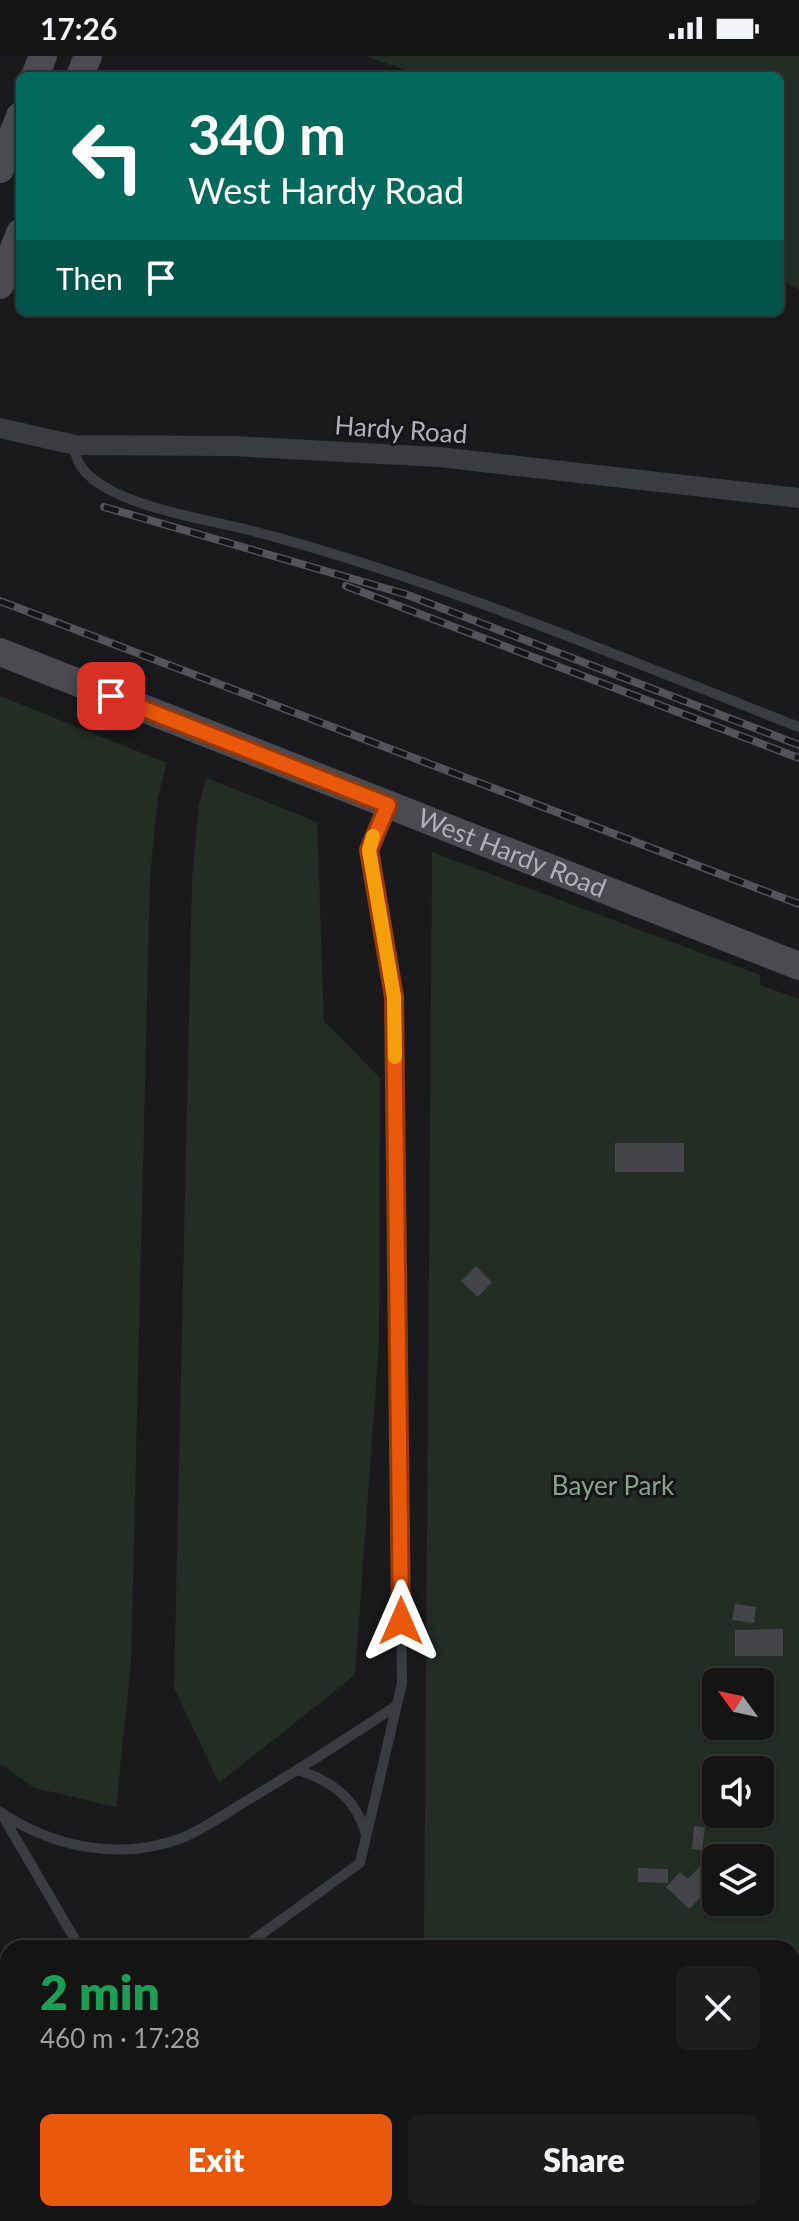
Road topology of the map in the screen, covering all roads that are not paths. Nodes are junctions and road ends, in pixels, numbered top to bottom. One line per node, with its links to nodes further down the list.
1 (16, 127): 2 (main road)
2 (0, 169)
3 (16, 243): 4 (main road)
4 (0, 285)
5 (0, 428): 6 (street, Hardy Road)
6 (75, 445): 7 (street, Hardy Road); 9 (lane)
7 (799, 498)
8 (0, 652): 10 (main road, West Hardy Road)
9 (799, 727)
10 (388, 805): 11 (main road, West Hardy Road); 12 (lane)
11 (799, 966)
12 (396, 1706): 13 (lane); 15 (lane)
13 (298, 1770): 14 (lane); 15 (lane)
14 (0, 1812): 16 (lane)
15 (366, 1837): 17 (lane)
16 (75, 1940)
17 (253, 1940)

